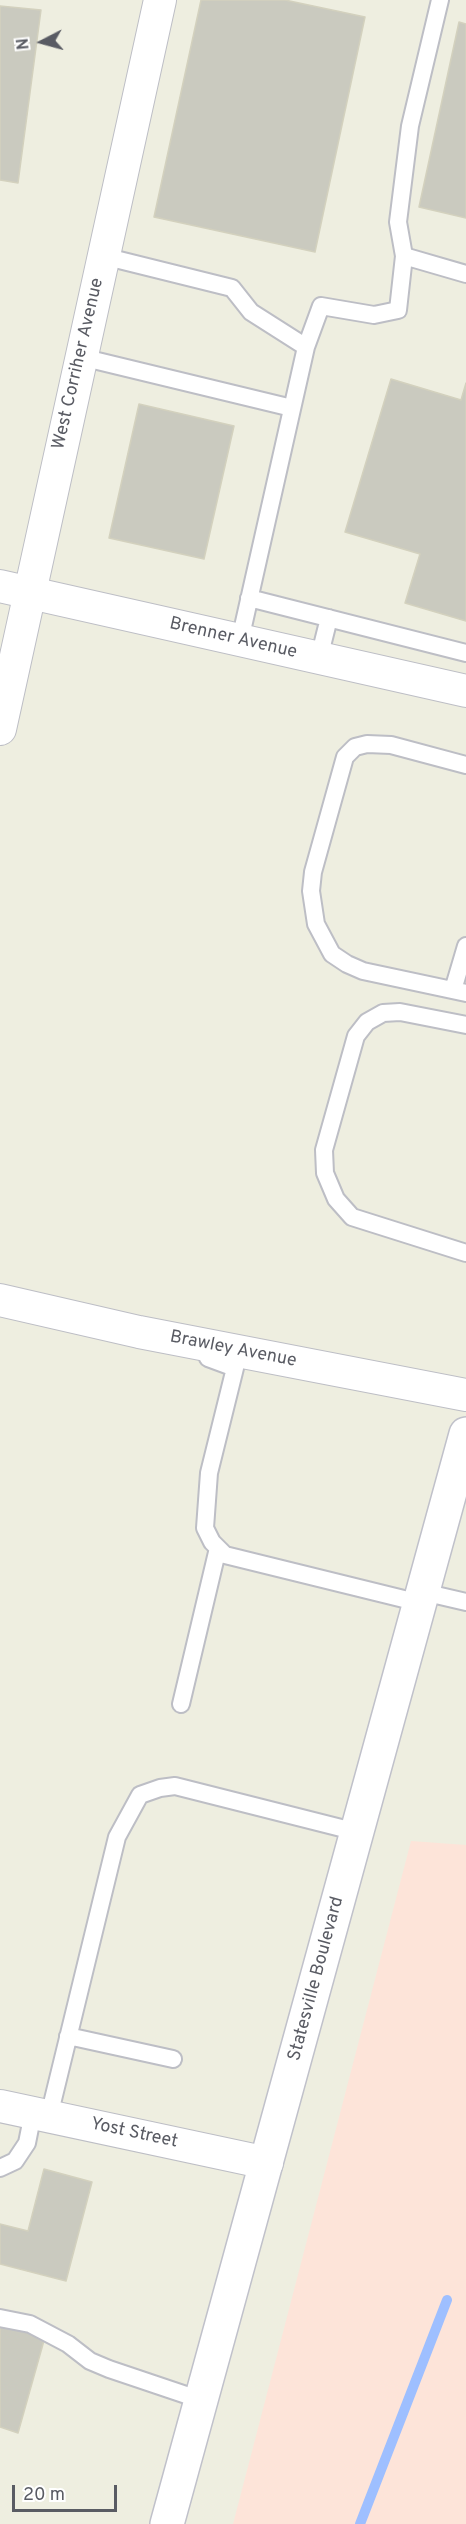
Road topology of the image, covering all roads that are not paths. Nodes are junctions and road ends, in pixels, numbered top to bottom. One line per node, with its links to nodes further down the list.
1 (160, 0): 3 (street, West Corriher Avenue)
2 (440, 0): 4 (lane)
3 (103, 256): 6 (lane); 7 (street, West Corriher Avenue)
4 (404, 256): 5 (lane); 6 (lane)
5 (466, 274)
6 (306, 347): 8 (lane)
7 (81, 357): 8 (lane); 9 (street, West Corriher Avenue)
8 (292, 408): 10 (lane)
9 (14, 589): 12 (street, Brenner Avenue); 16 (street, West Corriher Avenue)
10 (249, 597): 11 (lane); 12 (lane)
11 (329, 618): 13 (lane); 14 (lane)
12 (240, 640): 14 (street, Brenner Avenue)
13 (466, 652)
14 (319, 658): 15 (street, Brenner Avenue)
15 (466, 691)
16 (0, 729)
17 (466, 765): 19 (lane)
18 (466, 946): 19 (lane)
19 (460, 992)
20 (466, 1025): 21 (lane)
21 (466, 1253)
22 (0, 1300): 23 (street, Brawley Avenue)
23 (139, 1332): 24 (street, Brawley Avenue); 27 (lane)
24 (466, 1395)
25 (466, 1434): 26 (main road, Statesville Boulevard)
26 (458, 1499): 28 (main road, Statesville Boulevard)
27 (218, 1548): 28 (lane); 30 (lane)
28 (422, 1598): 29 (lane); 31 (main road, Statesville Boulevard)
29 (466, 1602)
30 (181, 1704)
31 (357, 1832): 32 (lane); 36 (main road, Statesville Boulevard)
32 (68, 2036): 33 (lane); 35 (lane)
33 (172, 2059)
34 (0, 2106): 35 (street, Yost Street)
35 (41, 2114): 36 (street, Yost Street); 37 (lane)
36 (267, 2163): 39 (main road, Statesville Boulevard)
37 (0, 2168)
38 (0, 2318): 39 (lane)
39 (201, 2400): 40 (main road, Statesville Boulevard)
40 (167, 2524)

